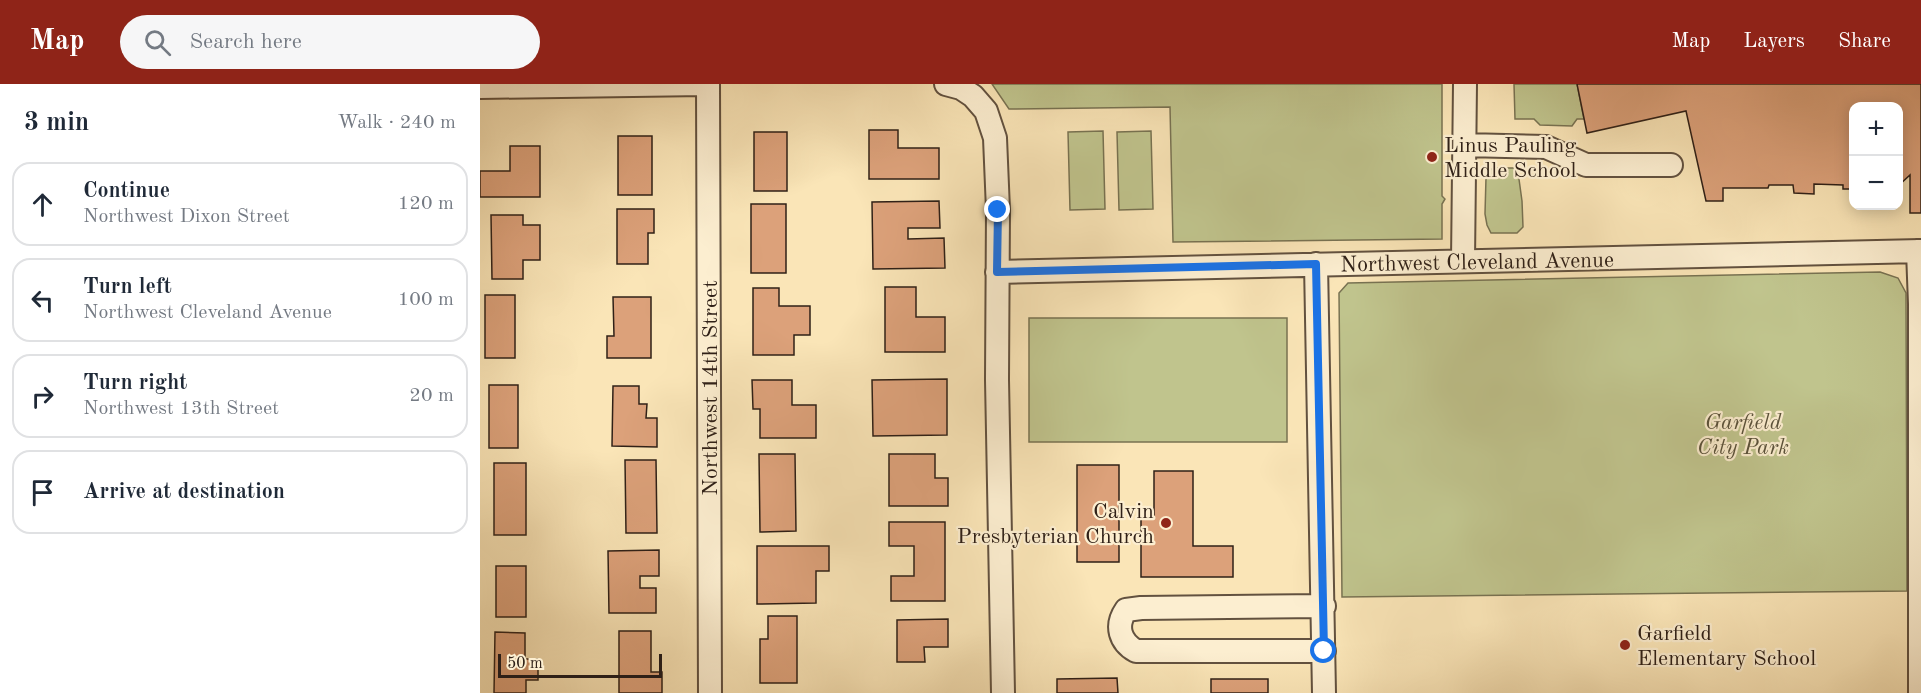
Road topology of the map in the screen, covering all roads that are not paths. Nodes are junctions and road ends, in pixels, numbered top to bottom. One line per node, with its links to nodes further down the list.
1 (706, 84): 4 (street); 13 (street, Northwest 14th Street)
2 (946, 84): 10 (street)
3 (1465, 84): 5 (street)
4 (480, 87)
5 (1465, 145): 6 (street); 8 (street)
6 (1671, 165)
7 (1919, 251): 8 (street, Northwest Cleveland Avenue); 16 (street)
8 (1463, 261): 9 (street, Northwest Cleveland Avenue)
9 (1316, 264): 10 (street, Northwest Cleveland Avenue); 11 (street)
10 (997, 272): 14 (street)
11 (1324, 606): 12 (street); 12 (street)
12 (1324, 651): 15 (street)
13 (710, 693)
14 (1003, 693)
15 (1324, 693)
16 (1920, 693)

